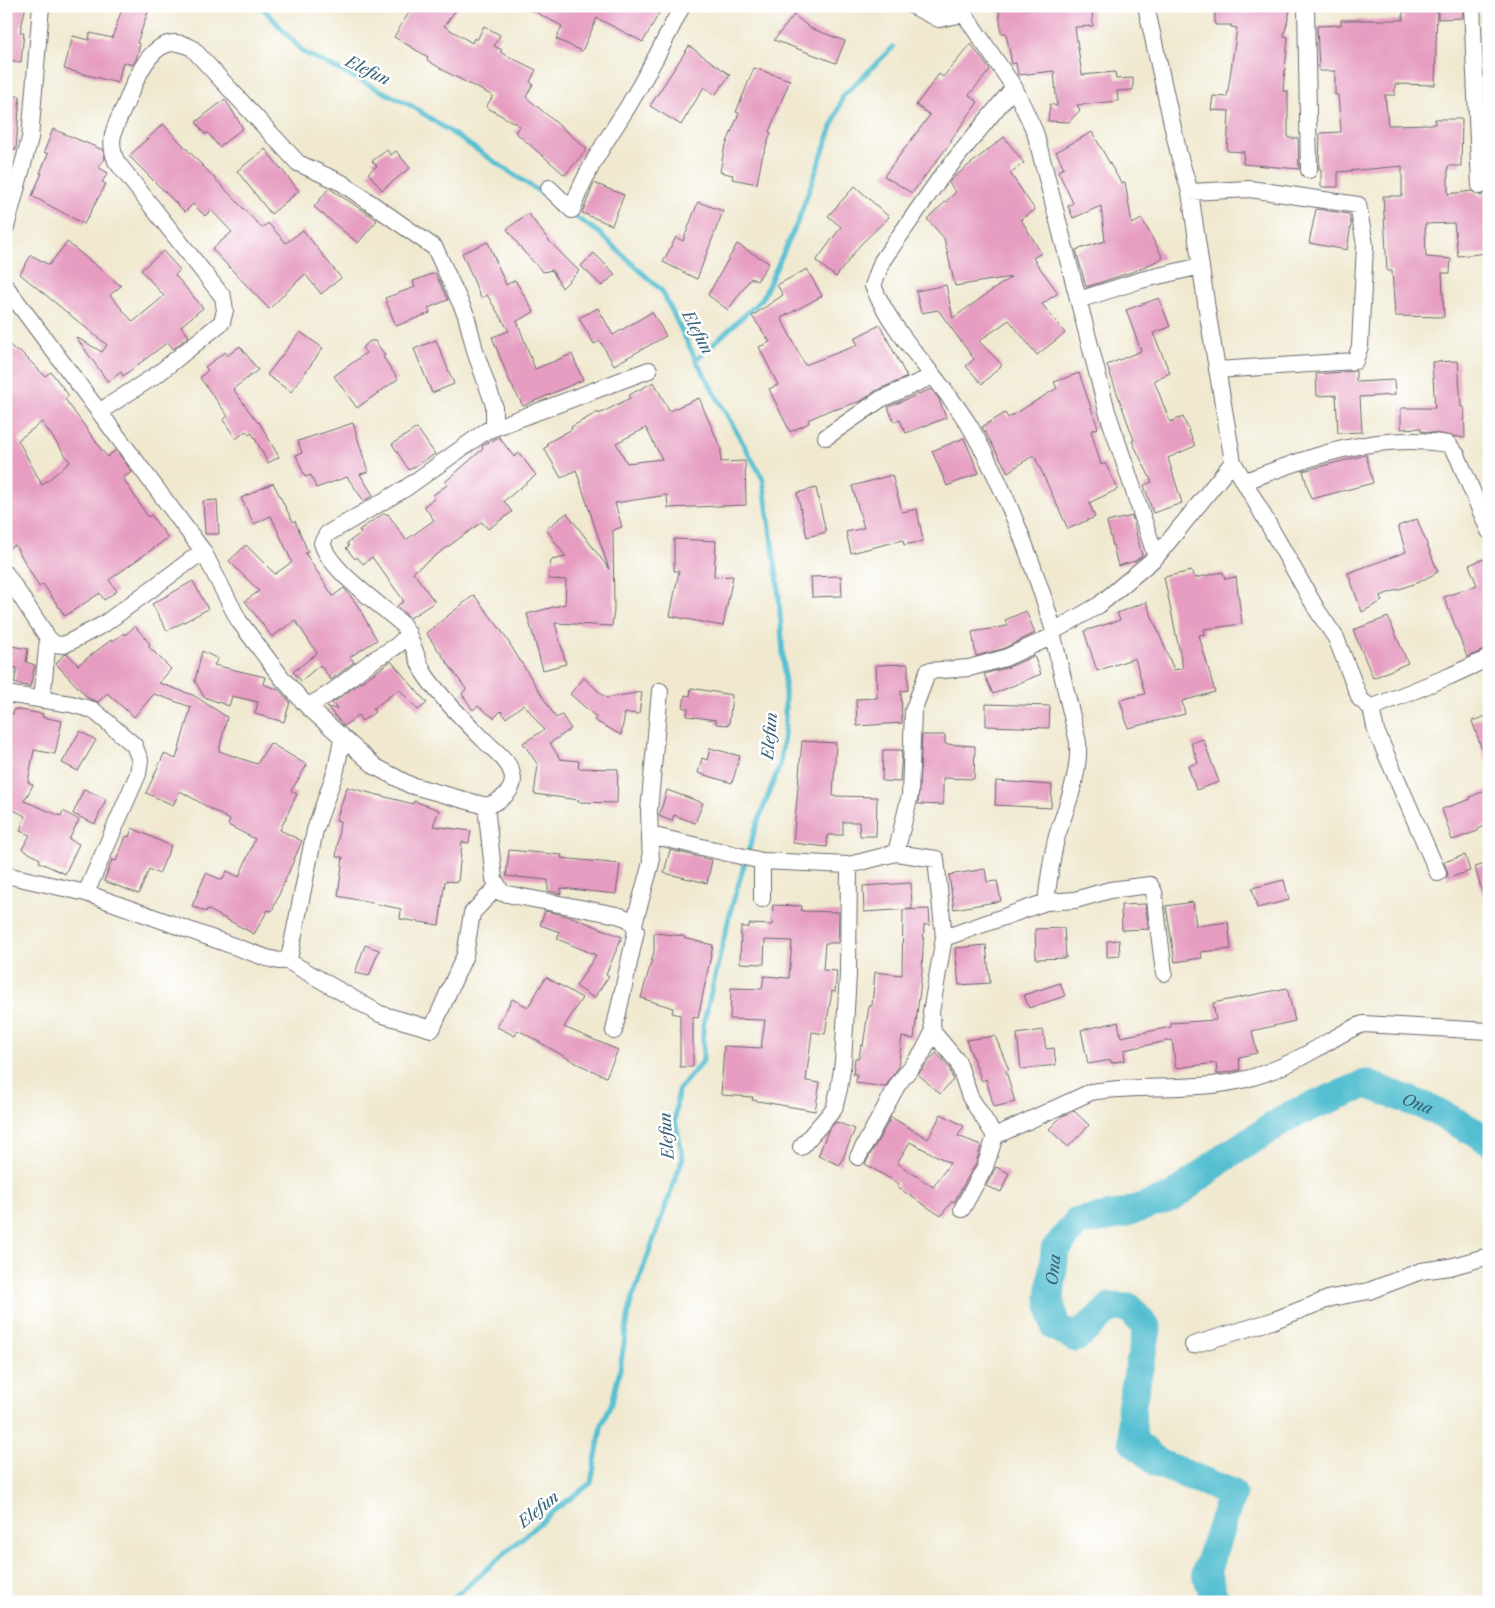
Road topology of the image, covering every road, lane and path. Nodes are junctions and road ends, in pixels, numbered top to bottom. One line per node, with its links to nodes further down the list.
1 (41, 6): 13 (street)
2 (682, 6): 11 (street)
3 (913, 6): 7 (street)
4 (1146, 6): 12 (street)
5 (1306, 6): 9 (street)
6 (1472, 6): 10 (street)
7 (965, 10): 8 (street)
8 (1014, 87): 16 (street); 19 (street)
9 (1309, 170)
10 (1480, 186)
11 (549, 188)
12 (1190, 192): 14 (street); 18 (street)
13 (6, 227)
14 (1201, 266): 16 (street); 18 (street)
15 (6, 287): 20 (street)
16 (1078, 300): 27 (street)
17 (649, 370): 21 (street)
18 (1217, 370): 23 (street)
19 (933, 376): 22 (street); 29 (street)
20 (99, 412): 21 (street); 26 (street)
21 (494, 427): 31 (street)
22 (826, 438)
23 (1233, 462): 24 (street); 27 (street)
24 (1246, 481): 25 (street); 39 (street)
25 (1489, 531)
26 (203, 551): 33 (street); 38 (street)
27 (1156, 558): 30 (street)
28 (6, 574): 33 (street)
29 (1048, 610): 30 (street); 32 (street)
30 (1072, 621): 32 (street)
31 (408, 633): 38 (street); 41 (street)
32 (1053, 633): 43 (street); 51 (street)
33 (48, 638): 37 (street)
34 (1489, 658): 39 (street)
35 (660, 691): 42 (street)
36 (6, 694): 37 (street)
37 (42, 700): 49 (street)
38 (307, 706): 40 (street)
39 (1371, 708): 46 (street)
40 (342, 739): 41 (street); 54 (street)
41 (486, 806): 48 (street)
42 (650, 835): 44 (street); 52 (street)
43 (896, 853): 45 (street); 53 (street)
44 (751, 859): 45 (street); 50 (street)
45 (849, 865): 60 (street)
46 (1438, 872)
47 (6, 874): 49 (street)
48 (497, 887): 52 (street); 54 (street)
49 (86, 893): 54 (street)
50 (762, 899)
51 (1046, 902): 53 (street); 55 (street)
52 (634, 924): 56 (street)
53 (944, 938): 58 (street)
54 (286, 960)
55 (1164, 973)
56 (614, 1031)
57 (1489, 1031): 59 (street)
58 (933, 1032): 59 (street); 61 (street)
59 (995, 1136): 62 (street)
60 (801, 1147)
61 (858, 1157)
62 (962, 1209)
63 (1489, 1256): 64 (street)
64 (1193, 1345)

